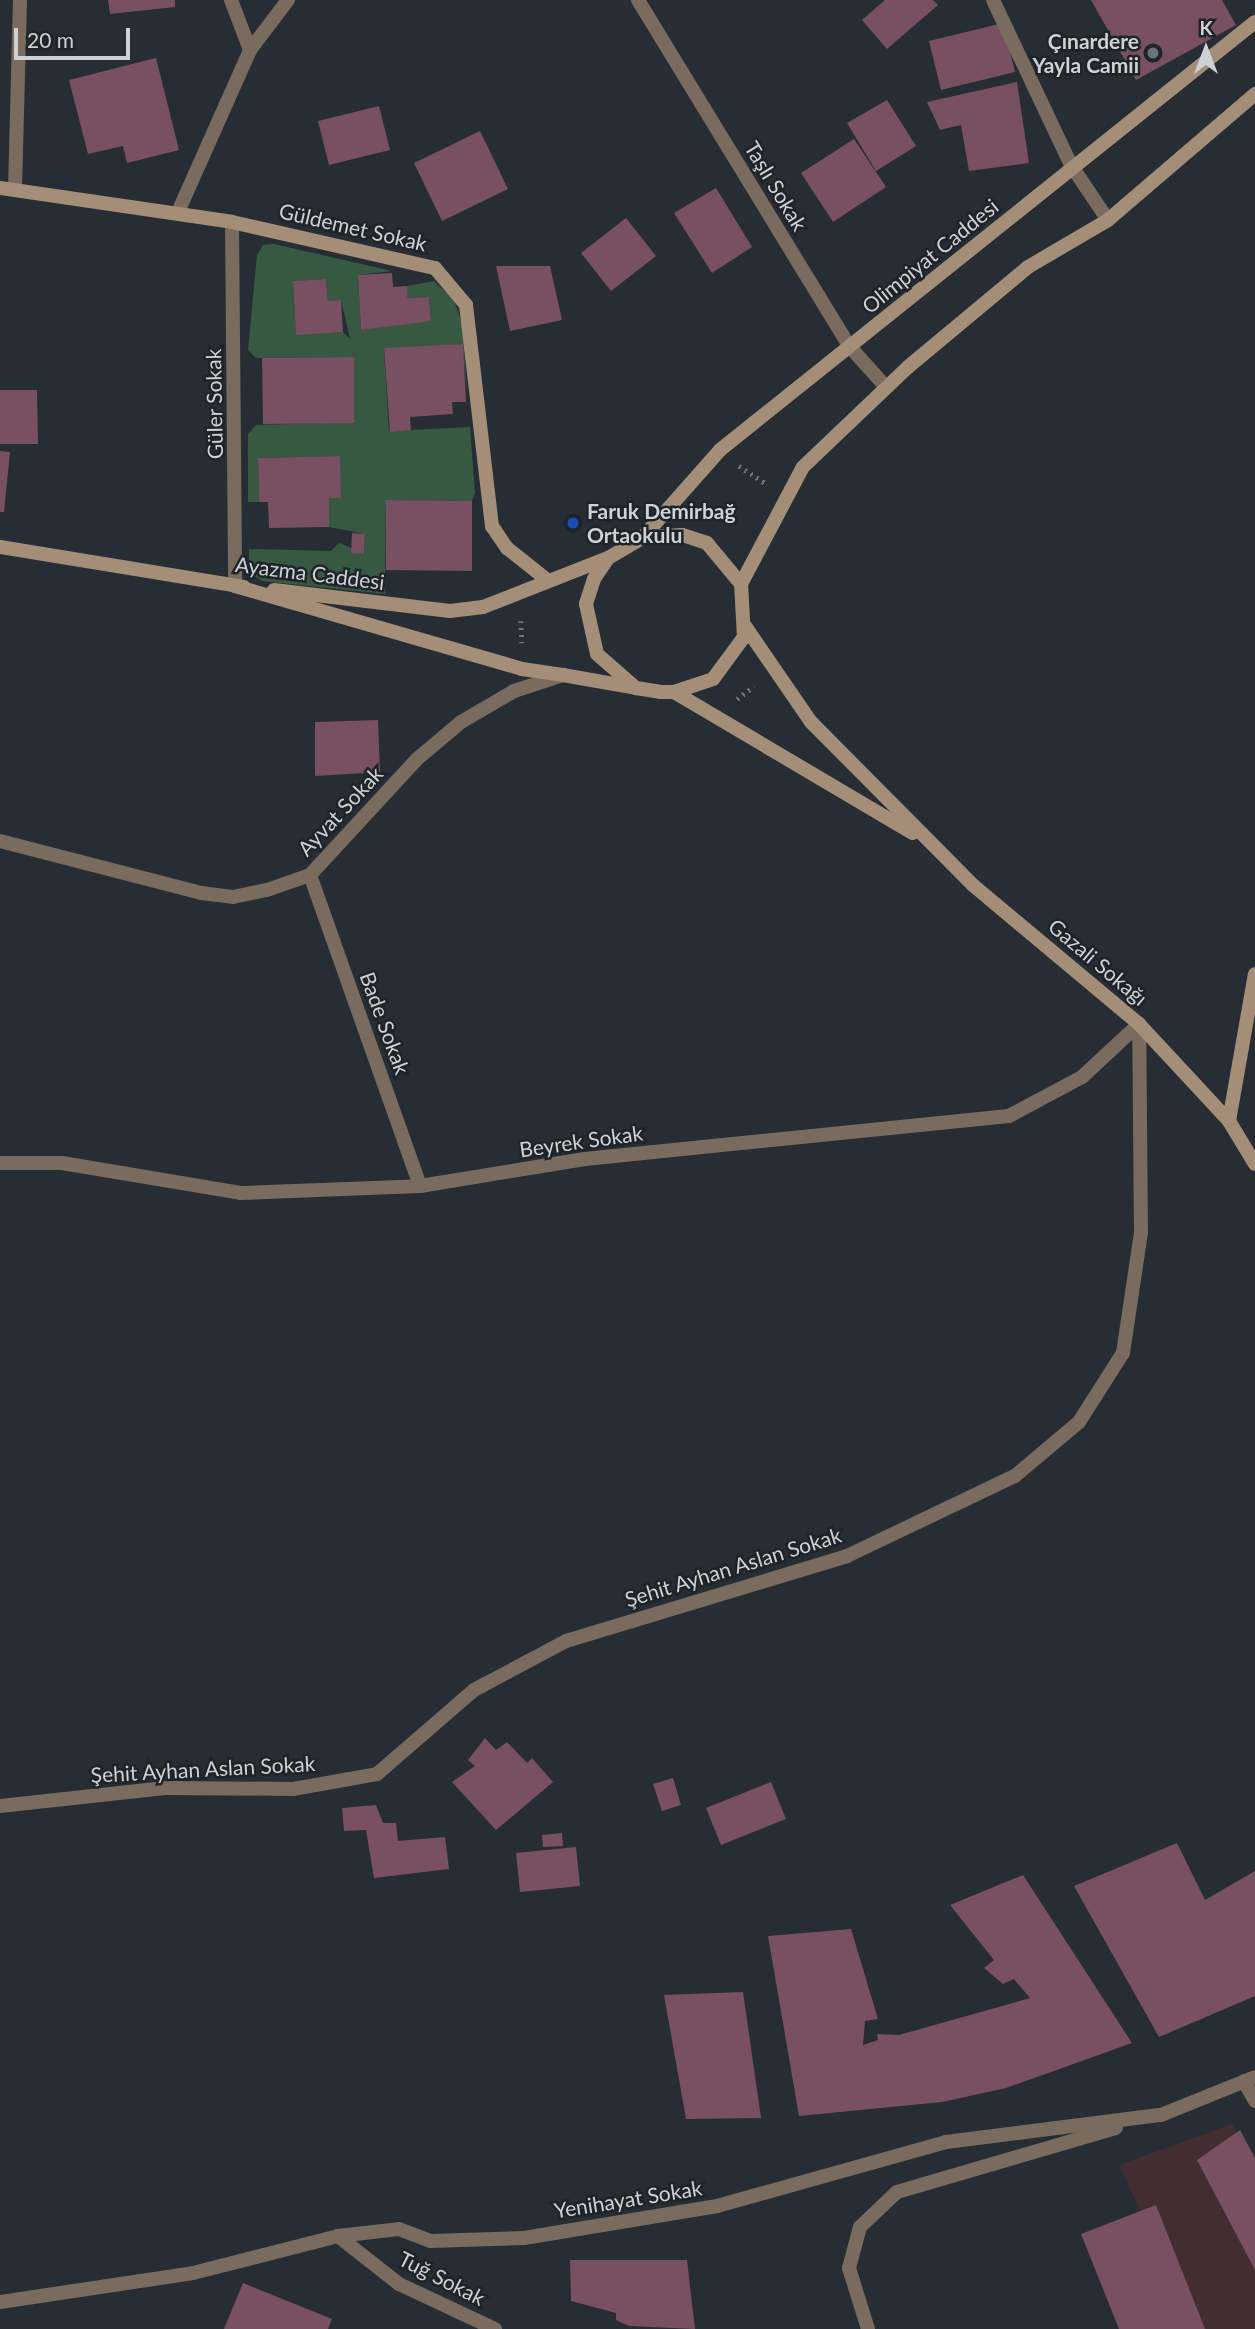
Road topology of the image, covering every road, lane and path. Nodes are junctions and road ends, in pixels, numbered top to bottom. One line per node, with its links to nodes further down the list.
1 (20, 0): 10 (street)
2 (231, 0): 7 (street)
3 (288, 0): 7 (street)
4 (638, 0): 14 (street, Taşlı Sokak)
5 (993, 0): 9 (street)
6 (1255, 22): 9 (street, Olimpiyat Caddesi)
7 (250, 50): 11 (street)
8 (1255, 94): 12 (street)
9 (1071, 165): 12 (street); 14 (street, Olimpiyat Caddesi)
10 (8, 189): 11 (street, Güldemet Sokak)
11 (178, 212): 13 (street, Güldemet Sokak)
12 (1108, 220): 15 (street)
13 (232, 222): 21 (street, Güldemet Sokak); 23 (street, Güler Sokak)
14 (850, 347): 15 (street, Taşlı Sokak); 16 (street, Olimpiyat Caddesi)
15 (886, 387): 17 (street)
16 (720, 450): 17 (path); 18 (street, Olimpiyat Caddesi)
17 (786, 494): 22 (street)
18 (644, 537): 20 (street, Ayazma Caddesi); 22 (street, Ayazma Caddesi)
19 (0, 547): 23 (street, Ayazma Caddesi)
20 (608, 558): 21 (street, Ayazma Caddesi); 27 (street)
21 (545, 579): 23 (street, Ayazma Caddesi)
22 (741, 584): 24 (street)
23 (235, 586): 25 (street)
24 (745, 626): 26 (street); 28 (street)
25 (562, 675): 27 (street); 32 (street, Ayvat Sokak)
26 (780, 675): 29 (path); 31 (street)
27 (636, 688): 28 (street)
28 (674, 692): 29 (street)
29 (724, 721): 31 (street)
30 (0, 841): 32 (street, Ayvat Sokak)
31 (931, 844): 34 (street, Gazali Sokağı)
32 (310, 875): 38 (street, Bade Sokak)
33 (1255, 974): 35 (street)
34 (1139, 1024): 35 (street, Gazali Sokağı); 38 (street, Beyrek Sokak); 39 (street, Şehit Ayhan Aslan Sokak)
35 (1229, 1121): 37 (street)
36 (0, 1163): 38 (street, Beyrek Sokak)
37 (1255, 1164)
38 (420, 1186)
39 (0, 1806)
40 (1250, 2079): 41 (street); 42 (street, Yenihayat Sokak)
41 (1255, 2101)
42 (1161, 2115): 43 (street, Yenihayat Sokak); 46 (street)
43 (338, 2236): 44 (street, Yenihayat Sokak); 45 (street, Tuğ Sokak)
44 (0, 2302)
45 (495, 2329)
46 (868, 2329)

